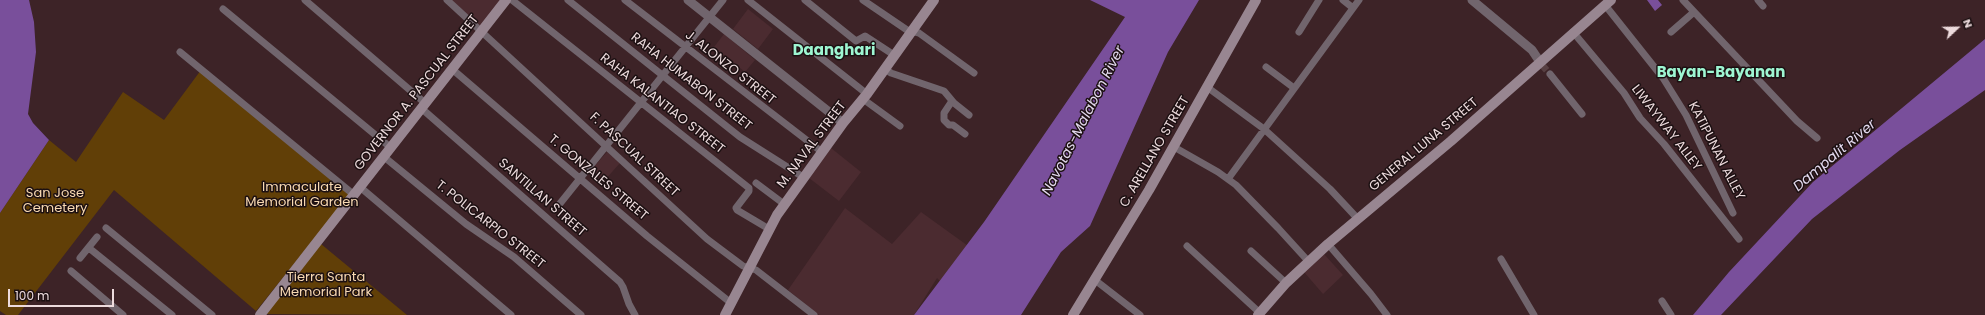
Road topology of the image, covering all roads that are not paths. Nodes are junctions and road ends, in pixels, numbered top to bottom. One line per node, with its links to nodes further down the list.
1 (305, 0): 46 (street, SANTILLAN STREET)
2 (447, 0): 26 (street, F. PASCUAL STREET)
3 (506, 0): 26 (main road, GOVERNOR A. PASCUAL STREET)
4 (512, 0): 45 (street, RAHA KALANTIAO STREET)
5 (568, 0): 40 (street, RAHA HUMABON STREET)
6 (625, 0): 31 (street, J. ALONZO STREET)
7 (688, 0): 25 (street)
8 (723, 0): 25 (street)
9 (748, 0): 43 (street)
10 (805, 0): 33 (street)
11 (863, 0): 27 (street)
12 (934, 0): 27 (main road, M. NAVAL STREET)
13 (1256, 0): 41 (main road, C. ARELLANO STREET)
14 (1319, 0): 28 (street)
15 (1343, 0): 22 (street)
16 (1359, 0): 22 (street)
17 (1472, 0): 34 (street)
18 (1683, 0): 24 (street)
19 (1758, 0): 21 (street)
20 (1608, 3): 29 (main road, GENERAL LUNA STREET); 66 (street, KATIPUNAN ALLEY)
21 (1763, 6)
22 (1353, 8): 42 (street)
23 (223, 9): 56 (street)
24 (1694, 12): 30 (street); 53 (street)
25 (709, 17): 31 (street); 49 (street)
26 (482, 31): 36 (main road, GOVERNOR A. PASCUAL STREET); 54 (street, F. PASCUAL STREET)
27 (912, 32): 33 (main road, M. NAVAL STREET); 38 (street)
28 (1299, 32)
29 (1574, 32): 34 (main road, GENERAL LUNA STREET); 71 (street, LIWAYWAY ALLEY)
30 (1671, 32)
31 (684, 48): 40 (street); 57 (street, J. ALONZO STREET)
32 (180, 52): 63 (street)
33 (894, 55): 37 (main road, M. NAVAL STREET)
34 (1541, 63): 67 (main road, GENERAL LUNA STREET)
35 (1266, 67): 42 (street)
36 (452, 69): 46 (main road, GOVERNOR A. PASCUAL STREET); 59 (street, T. GONZALES STREET)
37 (885, 69): 43 (main road, M. NAVAL STREET); 44 (street)
38 (974, 73)
39 (1550, 74): 47 (street)
40 (662, 75): 45 (street); 60 (street, RAHA HUMABON STREET)
41 (1207, 87): 51 (street); 55 (main road, C. ARELLANO STREET)
42 (1294, 88): 51 (street)
43 (865, 97): 49 (main road, M. NAVAL STREET); 50 (street)
44 (952, 101): 48 (street); 52 (street)
45 (640, 103): 54 (street); 69 (street, RAHA KALANTIAO STREET)
46 (423, 105): 56 (main road, GOVERNOR A. PASCUAL STREET); 92 (street, SANTILLAN STREET)
47 (1582, 114)
48 (969, 116)
49 (843, 123): 57 (main road, M. NAVAL STREET)
50 (900, 126)
51 (1264, 129): 61 (street); 67 (street)
52 (965, 134)
53 (1816, 138)
54 (606, 145): 59 (street); 79 (street, F. PASCUAL STREET)
55 (1174, 147): 61 (street); 81 (main road, C. ARELLANO STREET)
56 (390, 148): 58 (main road, GOVERNOR A. PASCUAL STREET)
57 (822, 152): 60 (main road, M. NAVAL STREET)
58 (383, 156): 63 (main road, GOVERNOR A. PASCUAL STREET); 91 (street, T. POLICARPIO STREET)
59 (580, 178): 65 (street); 84 (street, T. GONZALES STREET)
60 (803, 178): 64 (main road, M. NAVAL STREET)
61 (1228, 179): 78 (street)
62 (756, 183): 64 (street)
63 (357, 191): 89 (main road, GOVERNOR A. PASCUAL STREET); 90 (street)
64 (784, 204): 69 (main road, M. NAVAL STREET)
65 (558, 206)
66 (1733, 213)
67 (1358, 219): 72 (main road, GENERAL LUNA STREET)
68 (106, 228): 88 (street)
69 (769, 229): 79 (main road, M. NAVAL STREET)
70 (97, 237): 74 (street)
71 (1739, 240)
72 (1328, 244): 78 (main road, GENERAL LUNA STREET); 97 (street)
73 (1187, 246): 85 (street)
74 (89, 248): 76 (street); 87 (street)
75 (1251, 251): 82 (street)
76 (80, 258)
77 (1501, 259): 98 (street)
78 (1309, 262): 82 (main road, GENERAL LUNA STREET)
79 (750, 268): 84 (main road, M. NAVAL STREET); 94 (street, F. PASCUAL STREET)
80 (71, 270): 86 (street)
81 (1095, 280): 95 (main road, C. ARELLANO STREET); 96 (street)
82 (1286, 283): 85 (main road, GENERAL LUNA STREET)
83 (1662, 301): 99 (street)
84 (731, 303): 93 (main road, M. NAVAL STREET)
85 (1259, 314)
86 (123, 315)
87 (172, 315)
88 (212, 315)
89 (260, 315)
90 (511, 315)
91 (581, 315)
92 (635, 315)
93 (725, 315)
94 (814, 315)
95 (1073, 315)
96 (1140, 315)
97 (1386, 315)
98 (1534, 315)
99 (1671, 315)

